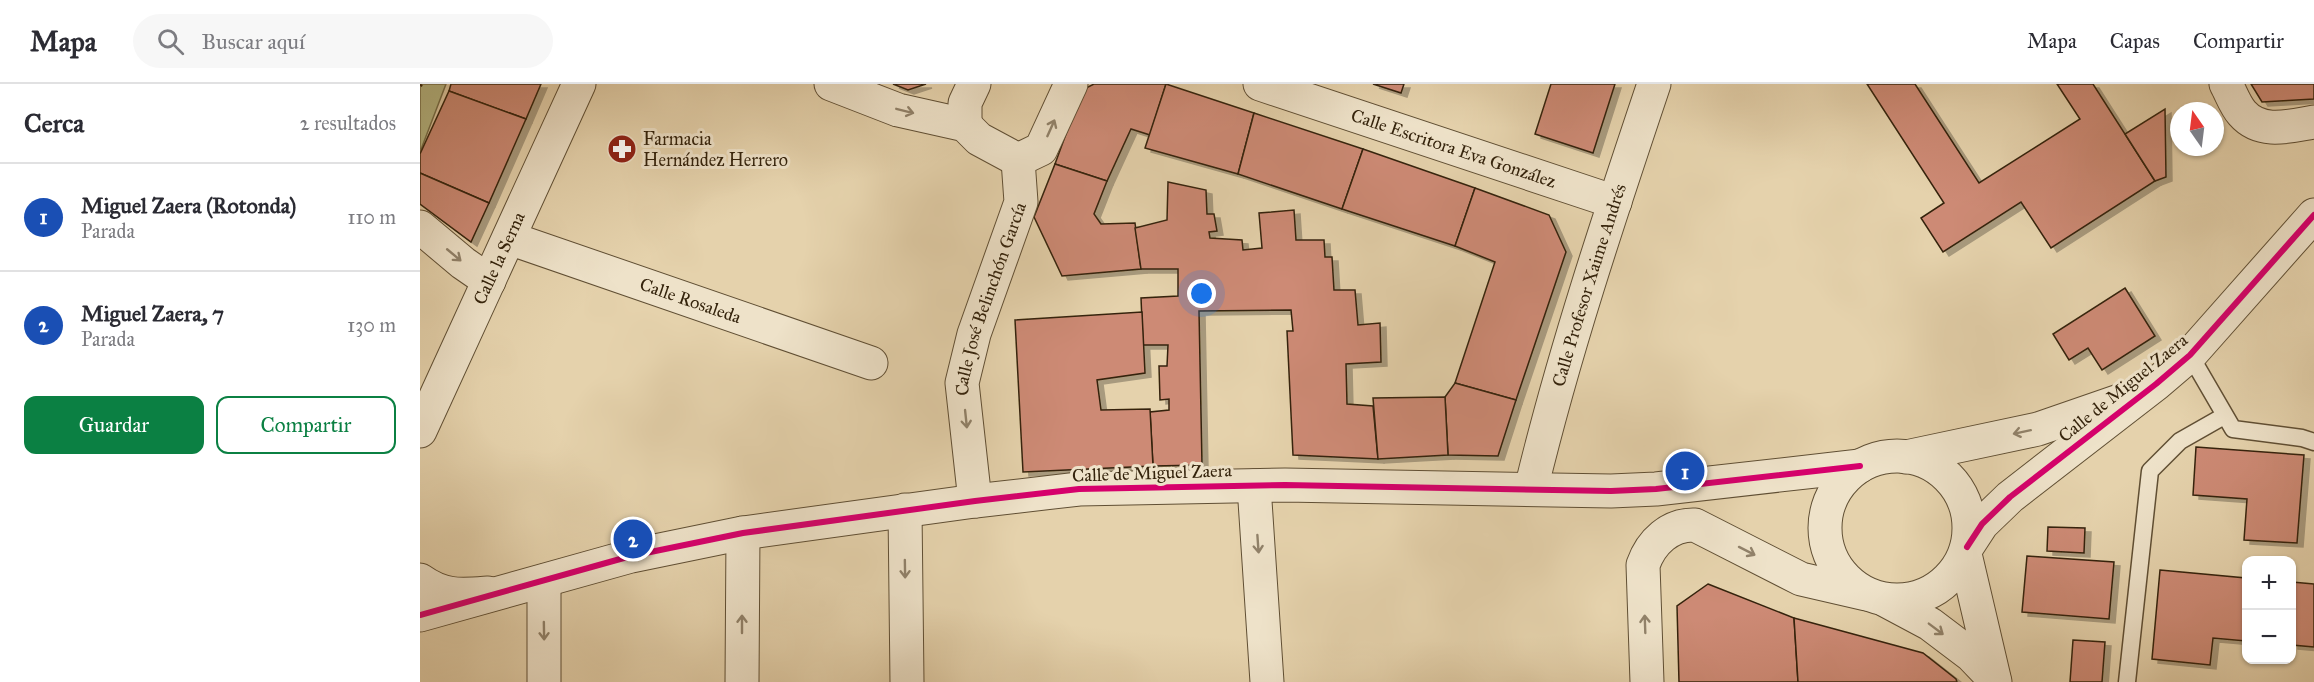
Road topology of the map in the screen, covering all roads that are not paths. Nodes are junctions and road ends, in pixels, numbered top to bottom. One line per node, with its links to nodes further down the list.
1 (579, 84): 14 (street, Calle la Serna)
2 (831, 84): 8 (street, one-way to 8)
3 (974, 84): 8 (street)
4 (1071, 84): 10 (street, one-way to 4)
5 (1260, 84): 11 (street, Calle Escritora Eva González)
6 (1654, 84): 11 (street, Calle Profesor Xaime Andrés)
7 (2226, 84): 9 (street)
8 (965, 124): 10 (street)
9 (2311, 124)
10 (1018, 160): 26 (street, Calle José Belinchón García, one-way to 26)
11 (1615, 202): 25 (street, Calle Profesor Xaime Andrés)
12 (2314, 215): 16 (street, Calle de Miguel Zaera)
13 (420, 227): 15 (street, one-way to 15)
14 (509, 238): 15 (street, Calle la Serna); 17 (street, Calle Rosaleda)
15 (489, 281): 20 (street, Calle la Serna)
16 (2190, 355): 18 (street, Calle de Miguel Zaera); 19 (lane)
17 (872, 363)
18 (2156, 384): 22 (street, Calle de Miguel Zaera, one-way to 22); 29 (street, Calle de Miguel Zaera)
19 (2224, 416): 21 (lane); 41 (lane)
20 (420, 431)
21 (2314, 442)
22 (1906, 457): 23 (street); 29 (street)
23 (1860, 466): 25 (street, Calle de Miguel Zaera); 33 (street)
24 (1254, 486): 25 (street, Calle de Miguel Zaera); 26 (street, Calle de Miguel Zaera); 39 (street, one-way to 39)
25 (1531, 489)
26 (975, 501): 27 (street, Calle de Miguel Zaera)
27 (905, 510): 28 (street, Calle de Miguel Zaera); 38 (street, one-way to 38)
28 (743, 532): 31 (street, Calle de Miguel Zaera); 37 (street, one-way to 28)
29 (1966, 551): 33 (street); 35 (street)
30 (420, 580): 32 (street)
31 (544, 581): 32 (street, Calle de Miguel Zaera); 36 (street, one-way to 36)
32 (501, 591): 34 (street, Calle de Miguel Zaera)
33 (1876, 597): 35 (street, one-way to 35); 40 (street, one-way to 33)
34 (420, 615)
35 (1994, 680)
36 (544, 682)
37 (742, 682)
38 (906, 682)
39 (1267, 682)
40 (1647, 682)
41 (2127, 682)

